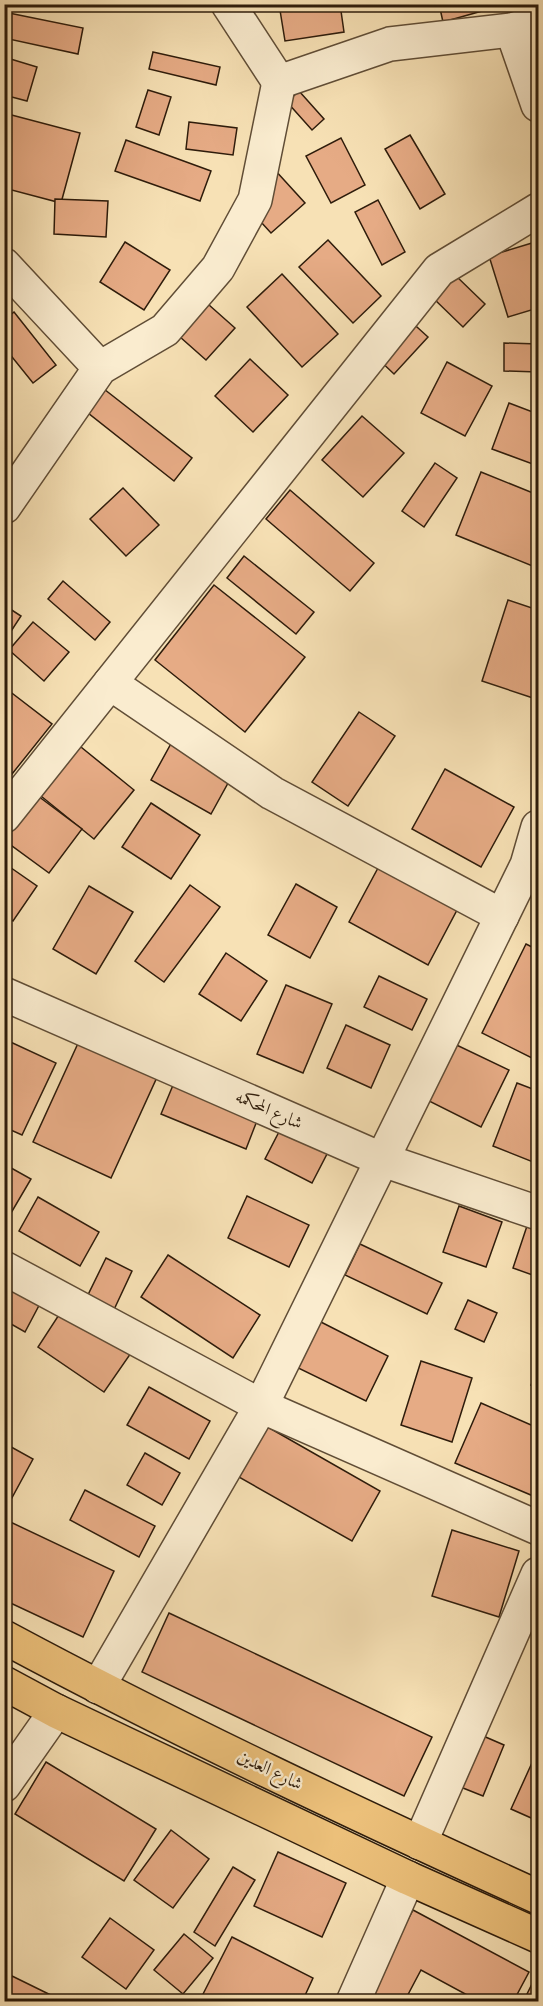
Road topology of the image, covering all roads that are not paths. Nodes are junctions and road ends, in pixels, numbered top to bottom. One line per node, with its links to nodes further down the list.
1 (228, 4): 3 (street)
2 (525, 25): 3 (street); 4 (street)
3 (279, 82): 7 (street)
4 (538, 105)
5 (538, 210): 9 (street)
6 (4, 265): 7 (street)
7 (100, 368): 8 (street)
8 (4, 507)
9 (110, 683): 10 (street); 12 (street)
10 (4, 816)
11 (538, 827): 12 (street)
12 (502, 916): 14 (street)
13 (4, 994): 14 (street, شارع المحكمه)
14 (383, 1160): 15 (street, شارع المحكمه); 17 (street)
15 (538, 1213)
16 (4, 1268): 17 (street)
17 (261, 1406): 18 (street); 22 (street)
18 (538, 1528)
19 (538, 1574): 25 (street)
20 (4, 1637): 22 (main road, شارع العدين)
21 (4, 1683): 23 (main road)
22 (98, 1687): 25 (main road, شارع العدين)
23 (56, 1711): 24 (street); 26 (main road)
24 (4, 1785)
25 (420, 1843): 27 (main road, شارع العدين)
26 (408, 1878): 28 (main road); 29 (street)
27 (538, 1896)
28 (538, 1936)
29 (353, 2001)

